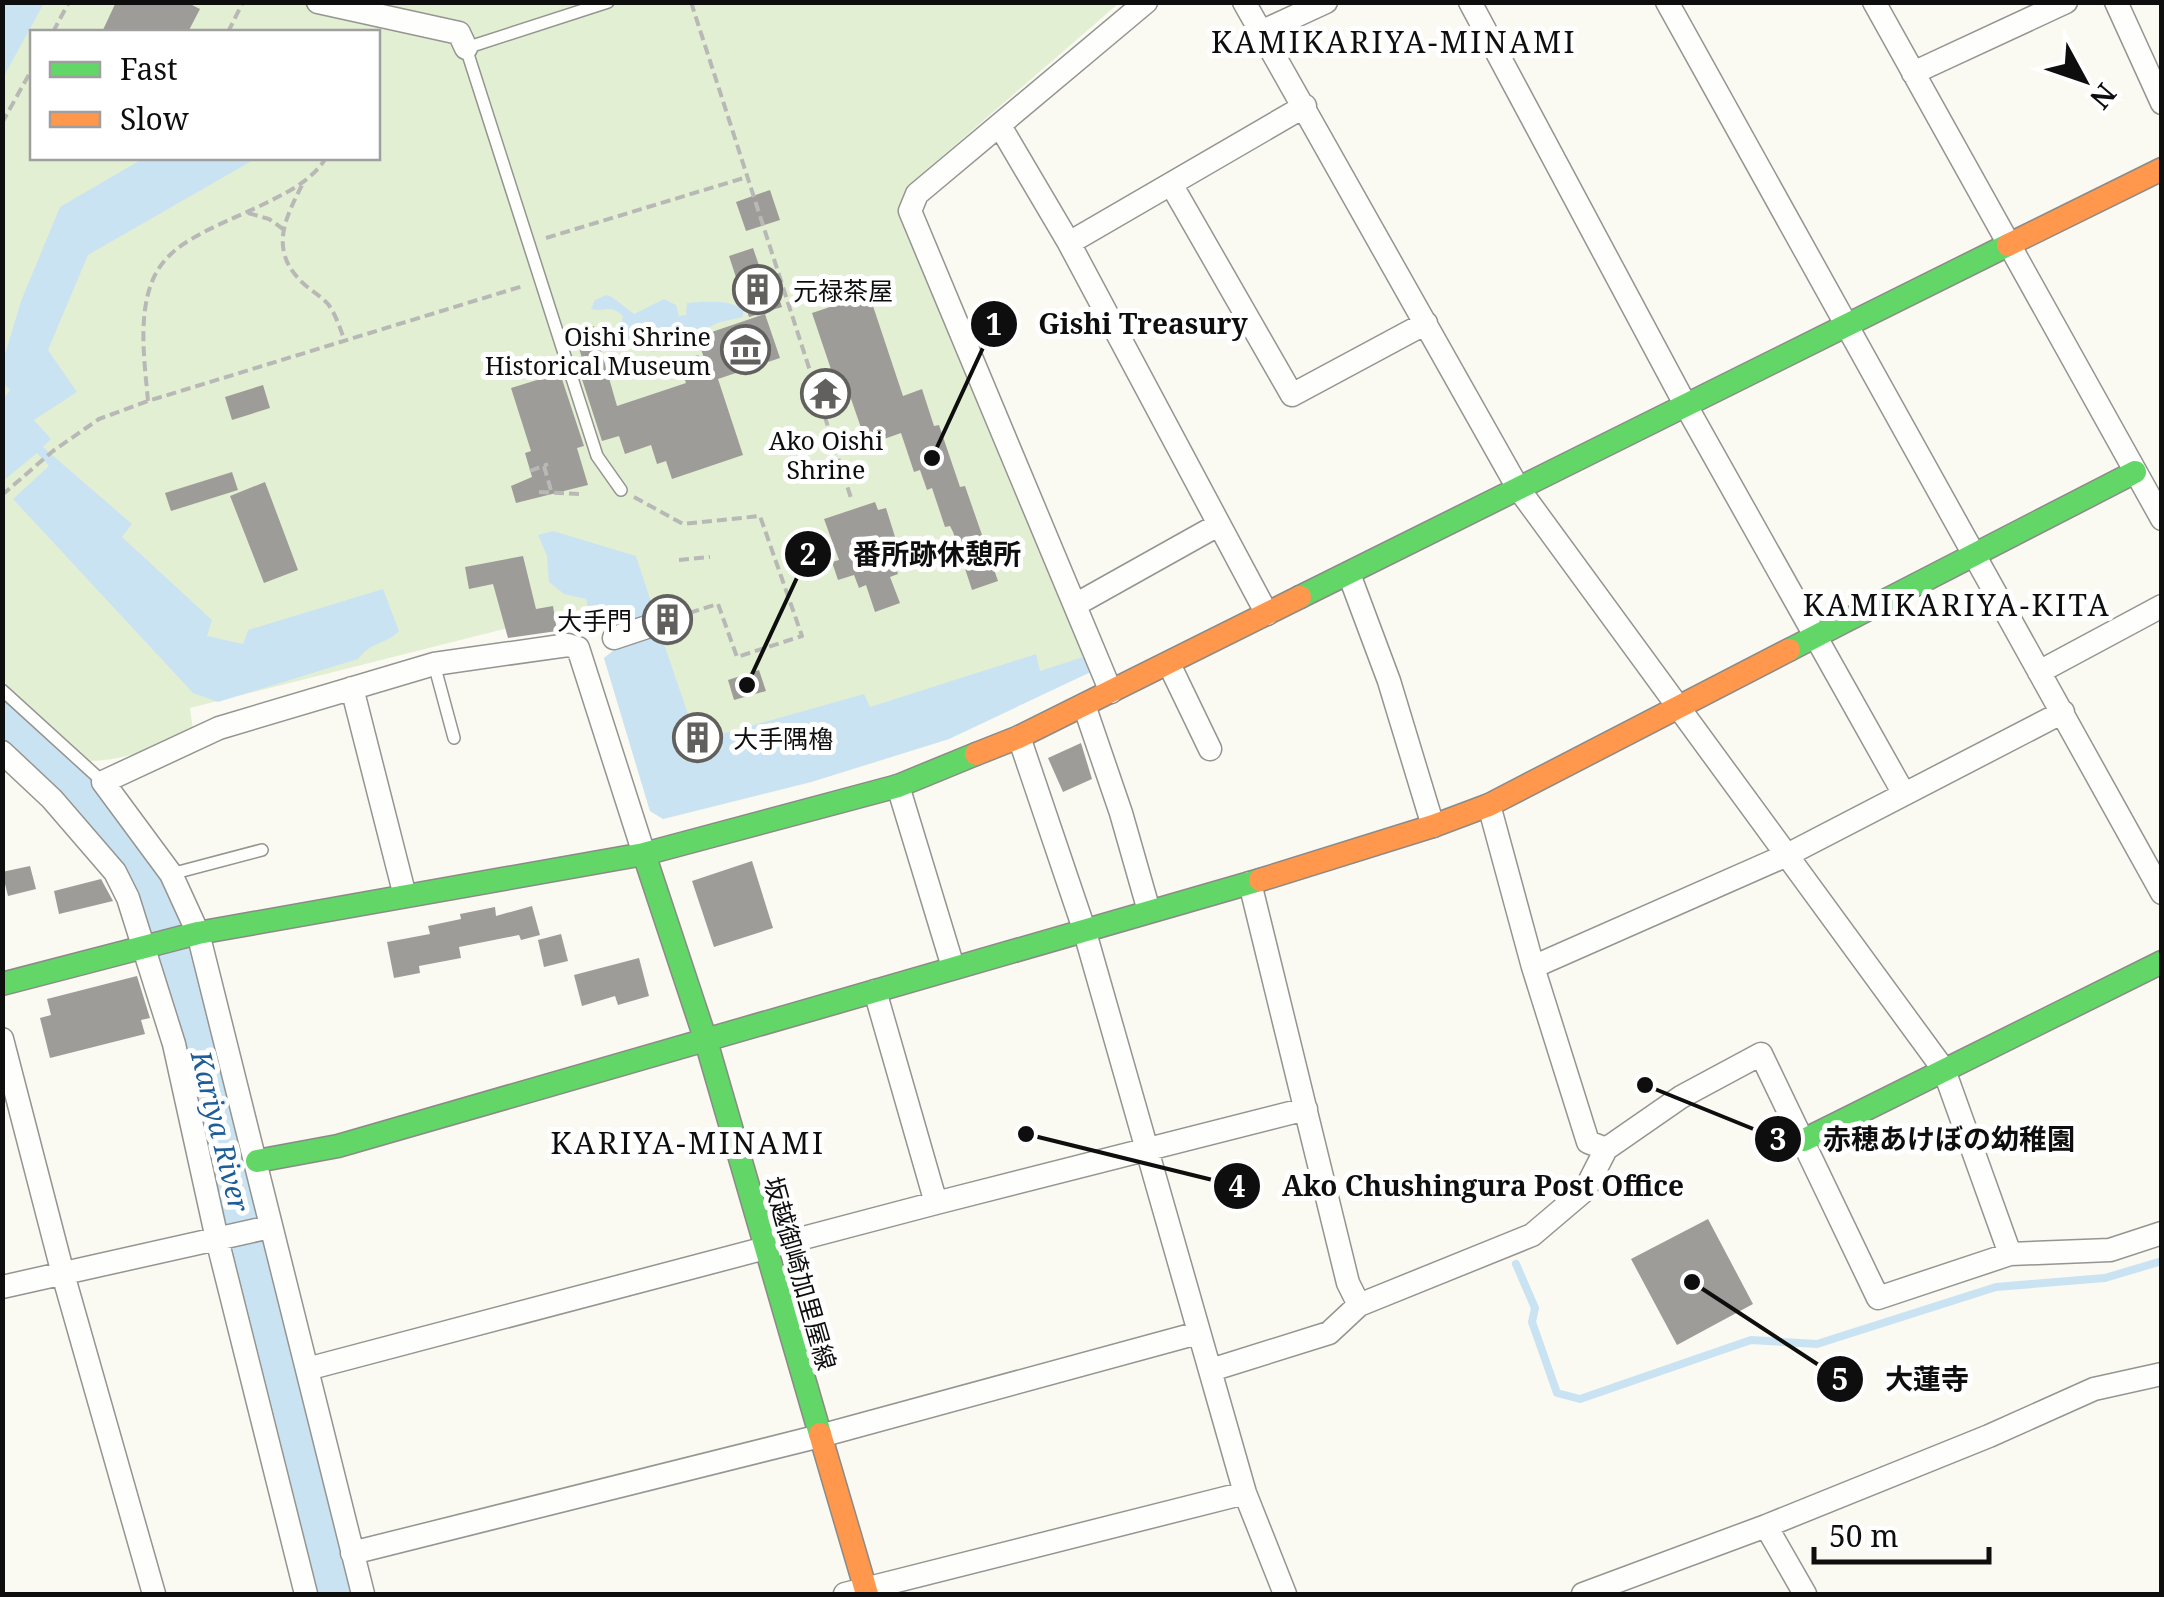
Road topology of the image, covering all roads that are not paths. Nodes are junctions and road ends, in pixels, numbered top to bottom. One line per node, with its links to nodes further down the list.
1 (318, 2): 12 (street)
2 (608, 2): 12 (lane)
3 (1146, 2): 17 (street)
4 (1244, 2): 11 (street)
5 (1326, 2): 11 (street)
6 (1470, 2): 24 (street)
7 (1666, 2): 23 (street)
8 (1874, 2): 14 (street)
9 (2066, 2): 14 (street)
10 (2116, 2): 13 (street)
11 (1263, 31): 16 (street)
12 (466, 48): 27 (lane)
13 (2153, 61): 15 (street)
14 (1913, 73): 21 (street)
15 (2162, 102)
16 (1305, 106): 19 (street); 22 (street)
17 (1000, 126): 20 (street); 32 (street)
18 (2162, 169): 21 (street)
19 (1171, 184): 20 (street); 22 (street)
20 (1069, 243): 29 (street)
21 (2008, 246): 23 (street); 25 (street)
22 (1426, 323): 26 (street)
23 (1846, 325): 24 (street); 30 (street)
24 (1685, 404): 26 (street); 36 (street)
25 (2135, 472): 28 (street); 30 (street)
26 (1518, 488): 31 (street); 45 (street)
27 (621, 490)
28 (2162, 518)
29 (1218, 525): 32 (street); 34 (street)
30 (1972, 556): 36 (street); 40 (street)
31 (1349, 574): 34 (street); 55 (street)
32 (1075, 605): 43 (street)
33 (2162, 606): 40 (street)
34 (1267, 614): 39 (street)
35 (664, 621): 37 (street)
36 (1818, 635): 45 (street); 53 (street)
37 (614, 638)
38 (434, 664): 41 (street); 48 (lane); 57 (street)
39 (1169, 664): 43 (street); 49 (street)
40 (2039, 672): 46 (street)
41 (352, 688): 51 (street); 62 (street)
42 (2, 690): 51 (lane)
43 (1111, 692): 44 (street)
44 (1084, 705): 47 (street); 63 (street)
45 (1678, 706): 54 (street); 58 (street)
46 (2063, 712): 53 (street); 61 (street)
47 (1019, 737): 52 (street); 64 (street)
48 (454, 738)
49 (1210, 749)
50 (2, 752): 66 (street)
51 (104, 782): 59 (street)
52 (898, 786): 57 (street); 68 (street)
53 (1904, 794): 58 (street)
54 (1489, 805): 55 (street); 69 (street)
55 (1433, 826): 60 (street)
56 (262, 850): 59 (lane)
57 (644, 854): 62 (street); 73 (street, 坂越御崎加里屋線)
58 (1787, 856): 69 (street); 74 (street)
59 (171, 874): 65 (street)
60 (1250, 883): 63 (street); 75 (street)
61 (2162, 894)
62 (406, 896): 65 (street)
63 (1149, 911): 64 (street)
64 (1084, 929): 68 (street); 78 (street)
65 (194, 934): 66 (street); 79 (street)
66 (147, 946): 70 (street); 83 (street)
67 (2162, 962): 74 (street)
68 (953, 967): 71 (street)
69 (1534, 967): 77 (street)
70 (2, 984)
71 (875, 990): 73 (street); 80 (street)
72 (2, 1039): 86 (street)
73 (706, 1041): 79 (street); 84 (street, 坂越御崎加里屋線)
74 (1944, 1070): 76 (street); 85 (street)
75 (1306, 1110): 78 (street); 88 (street)
76 (1804, 1140): 77 (street); 85 (street)
77 (1606, 1149): 88 (street)
78 (1145, 1150): 80 (street); 89 (street)
79 (257, 1160): 81 (street)
80 (936, 1203): 84 (street)
81 (270, 1227): 83 (street); 90 (street)
82 (2162, 1234): 85 (street)
83 (218, 1239): 86 (street); 99 (street)
84 (765, 1250): 90 (street); 93 (street, 坂越御崎加里屋線)
85 (2010, 1254)
86 (62, 1274): 87 (street); 98 (street)
87 (2, 1287)
88 (1360, 1306): 91 (street)
89 (1198, 1332): 91 (street); 93 (street)
90 (307, 1369): 96 (street)
91 (1210, 1370): 94 (street)
92 (2162, 1374): 95 (street)
93 (820, 1436): 96 (street); 97 (street, 坂越御崎加里屋線)
94 (1245, 1493): 97 (street); 101 (street)
95 (1766, 1526): 102 (street); 103 (street)
96 (352, 1554): 100 (street)
97 (859, 1593)
98 (154, 1594)
99 (306, 1594)
100 (363, 1594)
101 (1285, 1594)
102 (1583, 1594)
103 (1804, 1594)

